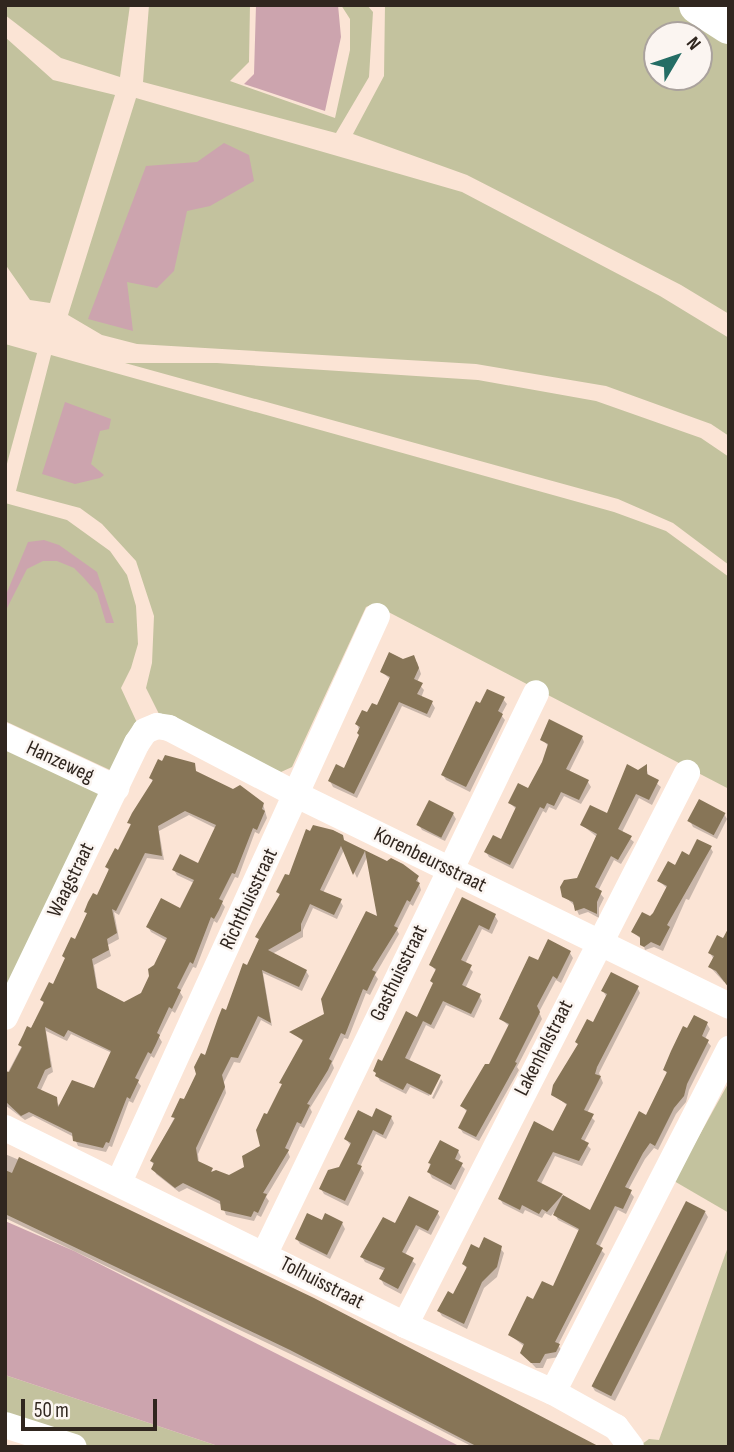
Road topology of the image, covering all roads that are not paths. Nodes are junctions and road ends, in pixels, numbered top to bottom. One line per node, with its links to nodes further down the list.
1 (698, 5): 2 (highway)
2 (729, 25)
3 (377, 616): 9 (street, Richthuisstraat)
4 (536, 693): 10 (street, Gasthuisstraat)
5 (5, 736): 8 (street, Hanzeweg)
6 (137, 743): 8 (street, Waagstraat); 9 (street, Korenbeursstraat)
7 (687, 773): 11 (street, Lakenhalstraat)
8 (116, 788): 13 (street, Waagstraat)
9 (297, 795): 10 (street, Korenbeursstraat); 16 (street, Richthuisstraat)
10 (449, 869): 11 (street, Korenbeursstraat); 17 (street, Gasthuisstraat)
11 (598, 942): 12 (street, Korenbeursstraat); 18 (street, Lakenhalstraat)
12 (729, 1006)
13 (5, 1017)
14 (729, 1049): 19 (street)
15 (5, 1128): 16 (street, Tolhuisstraat)
16 (119, 1182): 17 (street, Tolhuisstraat)
17 (264, 1255): 18 (street, Tolhuisstraat)
18 (405, 1325): 19 (street, Tolhuisstraat)
19 (553, 1392): 22 (street, Tolhuisstraat)
20 (5, 1425): 21 (street)
21 (74, 1447)
22 (631, 1447)

